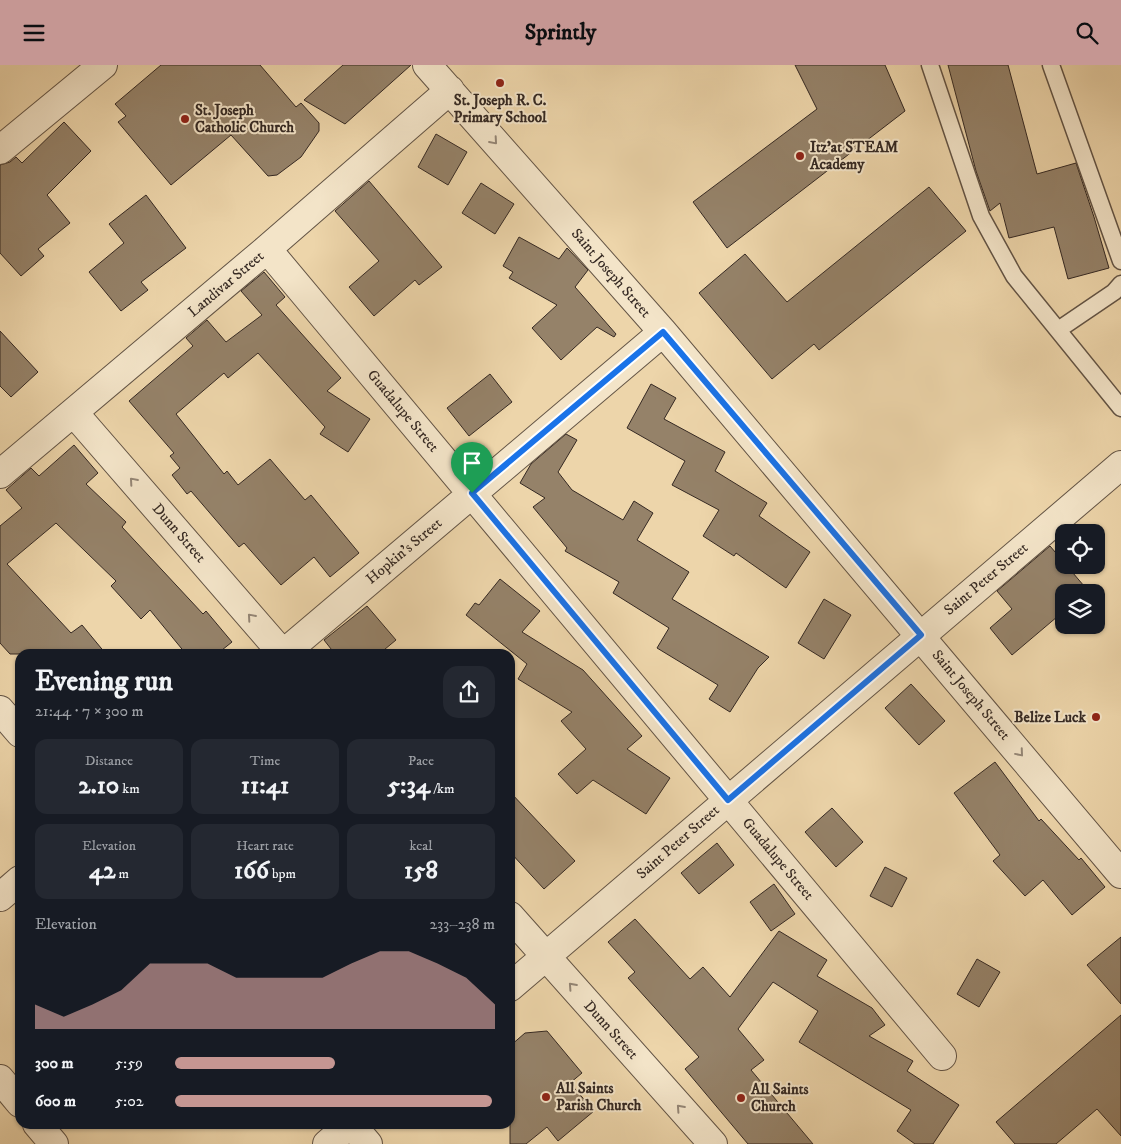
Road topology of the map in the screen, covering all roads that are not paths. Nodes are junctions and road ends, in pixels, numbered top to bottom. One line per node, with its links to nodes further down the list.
1 (103, 65): 6 (street)
2 (427, 65): 5 (street, Saint Joseph Street)
3 (930, 65): 10 (lane)
4 (1050, 65): 8 (lane)
5 (450, 90): 7 (street, Landivar Street); 11 (street, Saint Joseph Street, one-way to 11)
6 (0, 151)
7 (267, 249): 13 (street, Landivar Street); 16 (street, Guadalupe Street)
8 (1121, 261)
9 (1121, 284): 10 (lane)
10 (1058, 330): 12 (lane)
11 (663, 332): 16 (street, Hopkin's Street); 17 (street, Saint Joseph Street)
12 (1121, 408)
13 (74, 413): 15 (street, Landivar Street); 18 (street, Dunn Street, one-way to 13)
14 (1121, 465): 17 (street, Saint Peter Street)
15 (3, 466)
16 (472, 493): 19 (street, Hopkin's Street); 22 (street, Guadalupe Street)
17 (921, 635): 22 (street, Saint Peter Street); 23 (street, Saint Joseph Street, one-way to 23)
18 (279, 649)
19 (289, 649)
20 (0, 710): 21 (street)
21 (15, 727)
22 (728, 800): 27 (street, Saint Peter Street); 29 (street, Guadalupe Street)
23 (1121, 874)
24 (15, 884): 25 (street)
25 (0, 897)
26 (515, 922): 27 (street, Dunn Street)
27 (545, 957): 28 (street, Saint Peter Street); 38 (street, Dunn Street, one-way to 27)
28 (515, 983)
29 (942, 1056)
30 (0, 1079): 31 (street)
31 (15, 1097)
32 (41, 1129): 35 (street)
33 (345, 1129): 36 (street)
34 (355, 1129): 37 (street)
35 (54, 1144)
36 (327, 1144)
37 (368, 1144)
38 (713, 1144)

